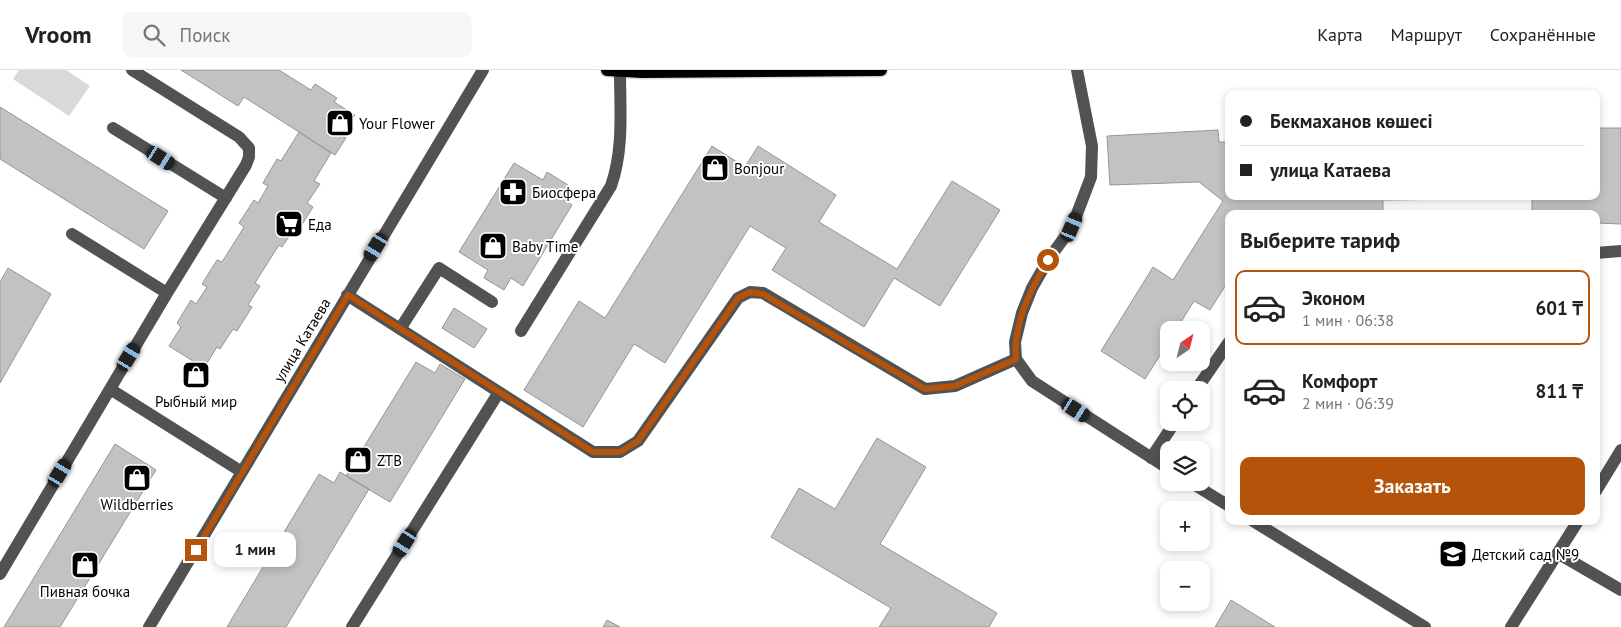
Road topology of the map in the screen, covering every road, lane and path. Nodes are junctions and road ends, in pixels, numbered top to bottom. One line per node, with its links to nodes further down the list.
1 (132, 70): 8 (street)
2 (483, 70): 13 (street, улица Катаева)
3 (606, 70): 6 (main road)
4 (881, 70): 6 (main road)
5 (1077, 70): 18 (street)
6 (620, 72): 16 (street)
7 (113, 128): 8 (street)
8 (226, 198): 12 (street)
9 (72, 234): 12 (street)
10 (1621, 251): 11 (street)
11 (1600, 253)
12 (167, 293): 20 (street)
13 (348, 295): 15 (street); 26 (street, улица Катаева)
14 (492, 302): 15 (street)
15 (400, 329): 21 (street)
16 (521, 331)
17 (1225, 348): 19 (street)
18 (1016, 359): 21 (street); 24 (street)
19 (1202, 381)
20 (110, 389): 26 (street); 33 (street)
21 (499, 392): 36 (street)
22 (1169, 431): 24 (street)
23 (1621, 450): 27 (street)
24 (1151, 458): 25 (street)
25 (1160, 464)
26 (242, 472): 35 (street, улица Катаева)
27 (1600, 477)
28 (1205, 491): 29 (street)
29 (1225, 504)
30 (1259, 525): 37 (street)
31 (1576, 525): 32 (street)
32 (1559, 554): 34 (street); 38 (street)
33 (0, 574)
34 (1621, 590)
35 (149, 627)
36 (352, 627)
37 (1425, 627)
38 (1511, 627)

